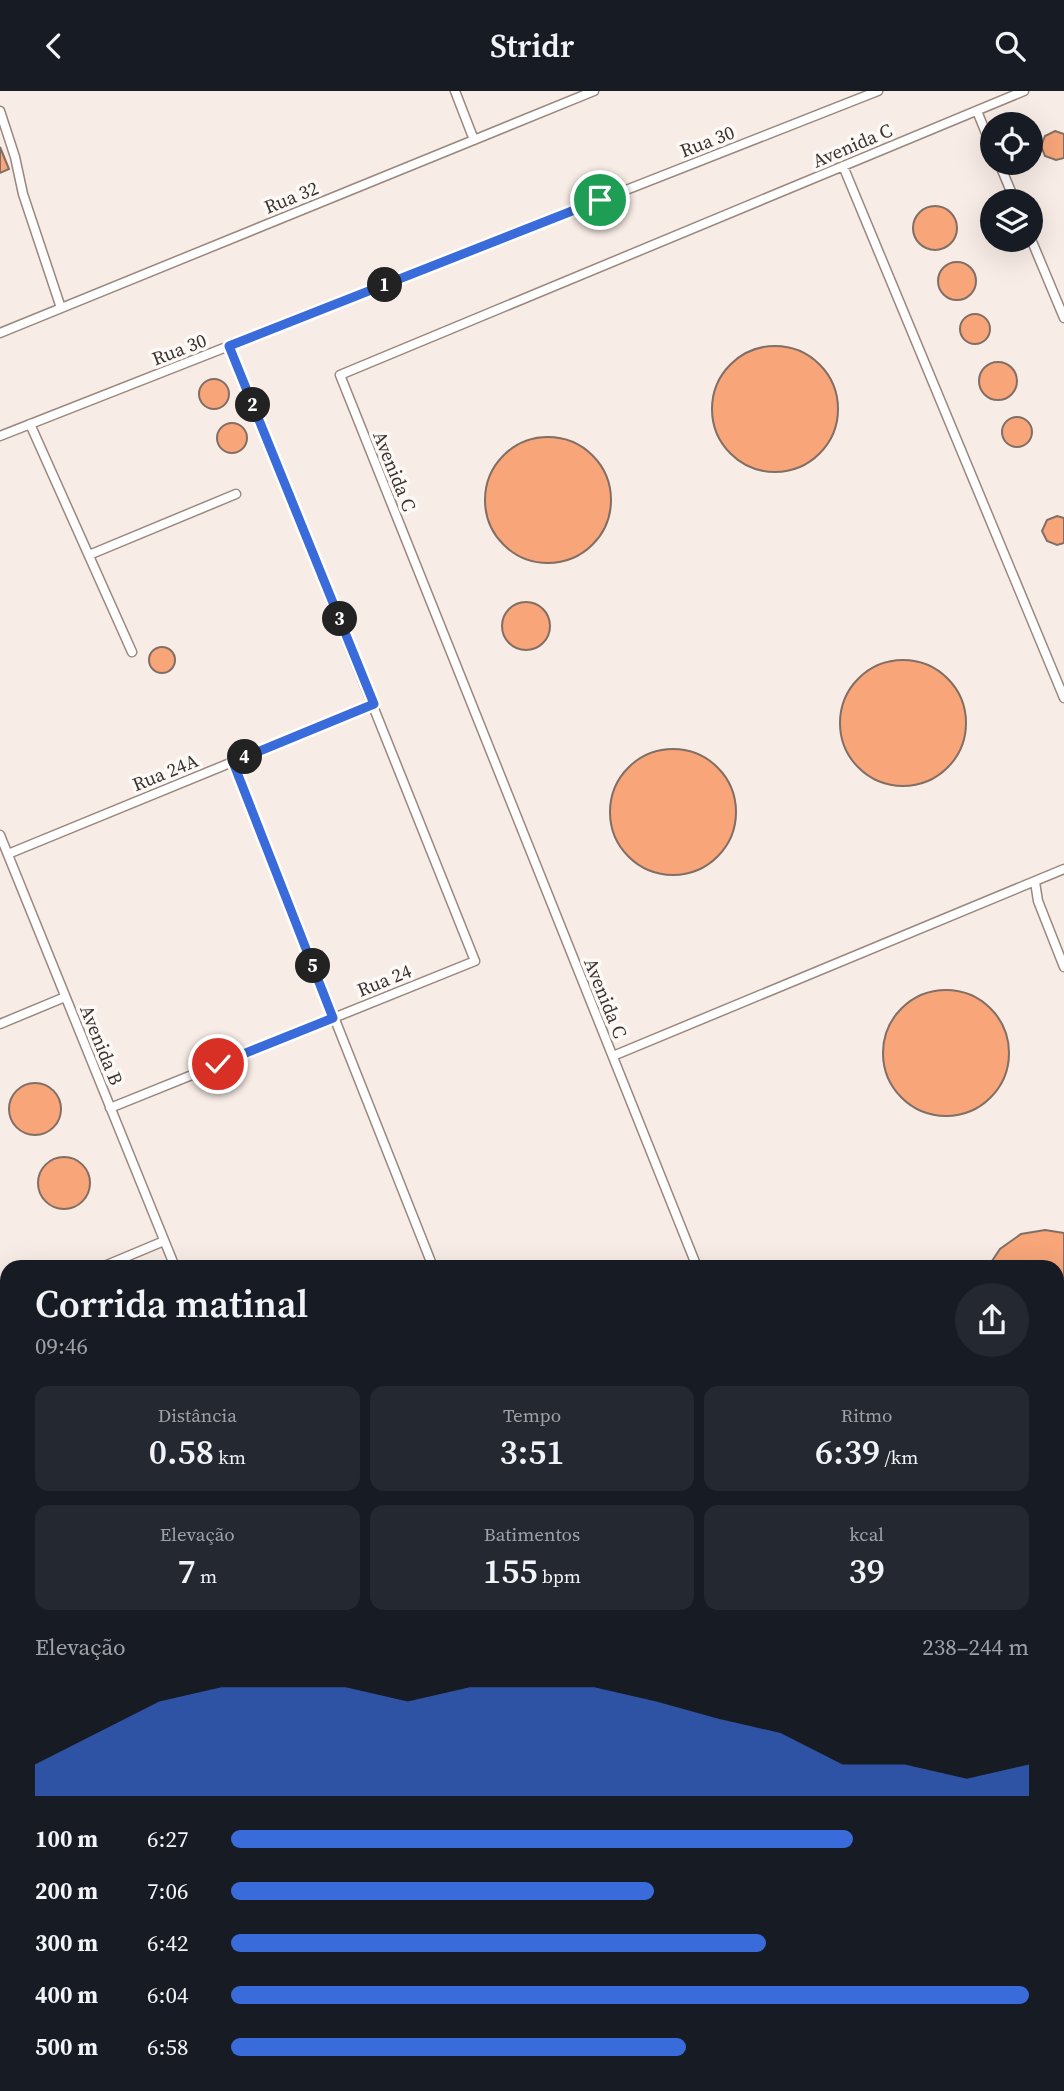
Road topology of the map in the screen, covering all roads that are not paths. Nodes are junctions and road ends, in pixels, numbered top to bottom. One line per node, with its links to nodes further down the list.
1 (454, 91): 8 (lane)
2 (594, 91): 8 (lane, Rua 32)
3 (878, 91): 14 (lane, Rua 30)
4 (1024, 91): 6 (lane, Avenida C)
5 (0, 111): 11 (lane)
6 (977, 111): 7 (lane); 9 (lane, Avenida C)
7 (980, 118)
8 (474, 140): 11 (lane, Rua 32)
9 (843, 166): 20 (lane); 31 (lane, Avenida C)
10 (1036, 252): 12 (lane)
11 (61, 308): 13 (lane, Rua 32)
12 (1064, 318)
13 (0, 333)
14 (229, 346): 15 (lane, Rua 30); 21 (lane)
15 (30, 424): 16 (lane, Rua 30); 18 (lane)
16 (0, 436)
17 (236, 494): 18 (lane)
18 (89, 555): 19 (lane)
19 (132, 652)
20 (1064, 698)
21 (374, 704): 22 (lane, Rua 24A); 29 (lane, Rua 24)
22 (233, 762): 24 (lane, Rua 24A); 29 (lane)
23 (0, 835): 24 (lane, Avenida B)
24 (8, 854): 28 (lane, Avenida B)
25 (1064, 869): 26 (lane)
26 (1035, 882): 27 (lane); 31 (lane)
27 (1064, 967)
28 (65, 997): 30 (lane); 32 (lane, Avenida B)
29 (333, 1018): 32 (lane, Rua 24); 36 (lane)
30 (0, 1024)
31 (613, 1056): 37 (lane, Avenida C)
32 (110, 1108): 33 (lane, Avenida B)
33 (164, 1241): 34 (lane); 35 (lane, Avenida B)
34 (119, 1260)
35 (172, 1260)
36 (430, 1260)
37 (695, 1260)

